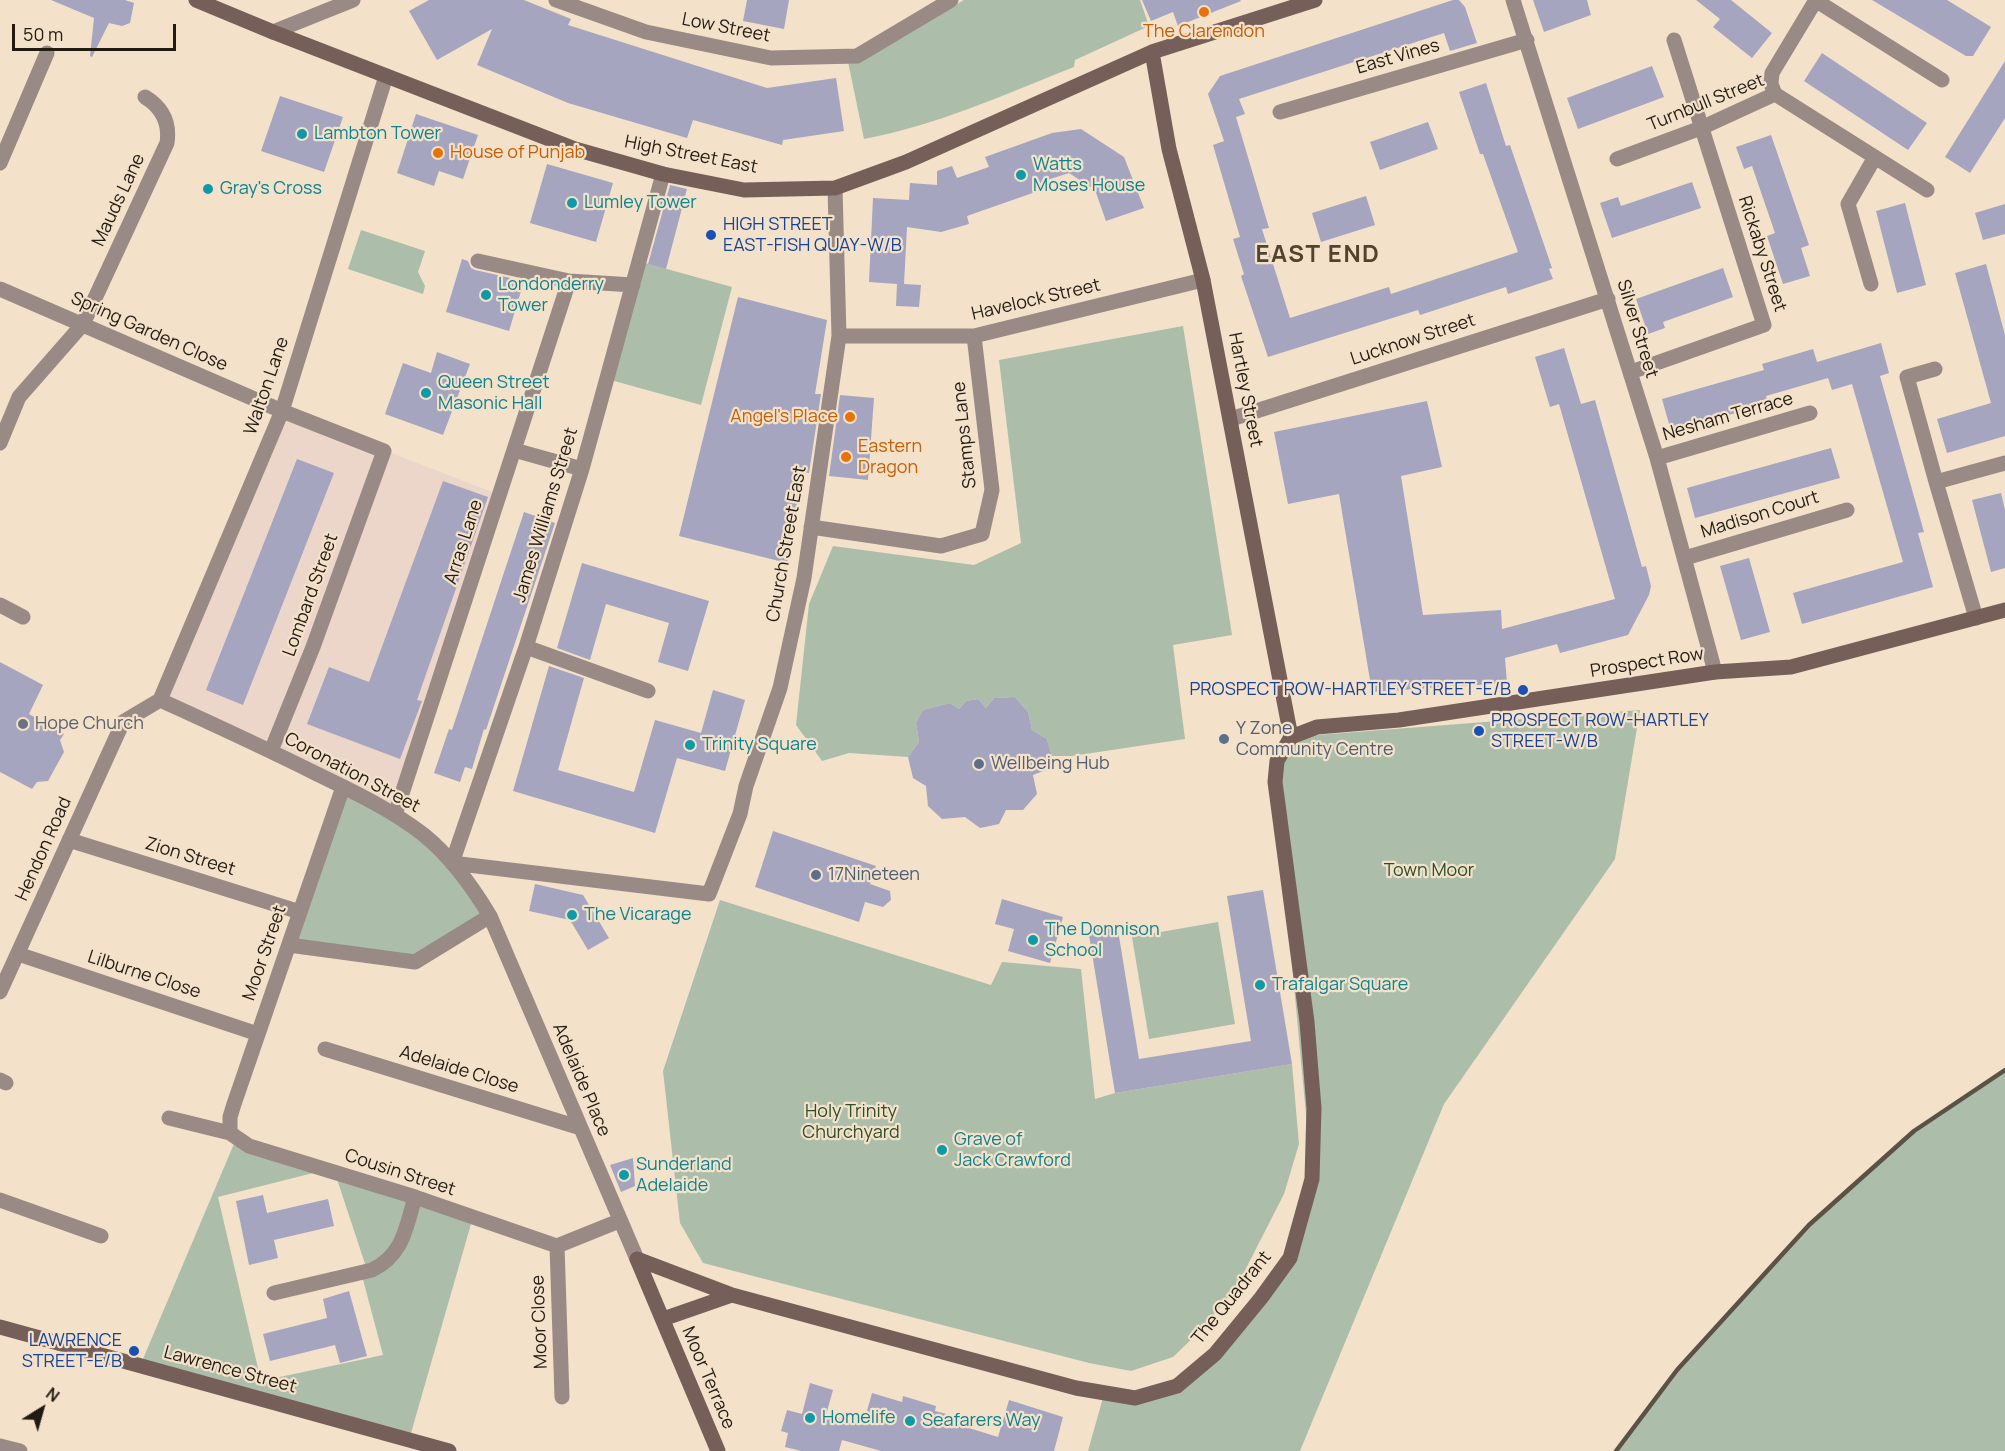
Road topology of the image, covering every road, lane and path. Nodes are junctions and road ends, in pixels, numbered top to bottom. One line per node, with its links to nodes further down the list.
1 (196, 0): 8 (street, High Street East)
2 (353, 0): 8 (street)
3 (556, 0): 4 (street, Low Street)
4 (951, 0)
5 (1315, 0): 11 (street, High Street East)
6 (1513, 0): 9 (street, Silver Street)
7 (1815, 0): 14 (street); 15 (street)
8 (273, 32): 13 (street, High Street East)
9 (1527, 40): 17 (street, East Vines); 31 (street, Silver Street)
10 (1674, 40): 18 (street)
11 (1152, 52): 23 (street, High Street East); 26 (street, Hartley Street)
12 (47, 53): 21 (street)
13 (386, 76): 22 (street, High Street East); 37 (street, Walton Lane)
14 (1942, 80)
15 (1775, 94): 18 (street, Turnbull Street); 19 (street, Turnbull Street)
16 (146, 97): 32 (street, Mauds Lane)
17 (1280, 112)
18 (1701, 128): 20 (street, Turnbull Street); 36 (street, Rickaby Street)
19 (1875, 157): 24 (street, Turnbull Street); 28 (street)
20 (1617, 159)
21 (0, 163)
22 (663, 174): 23 (street, High Street East); 29 (street, James Williams Street)
23 (836, 188): 33 (street, Church Street East)
24 (1927, 190)
25 (478, 261): 27 (street)
26 (1203, 280): 34 (street, Havelock Street); 39 (street, Hartley Street)
27 (569, 281): 29 (street); 41 (street, Arras Lane)
28 (1871, 284)
29 (633, 285): 45 (street, James Williams Street)
30 (0, 289): 32 (street, Spring Garden Close)
31 (1608, 299): 36 (street, Silver Street); 39 (street, Lucknow Street)
32 (83, 324): 37 (street, Spring Garden Close); 40 (street, Mauds Lane)
33 (839, 336): 34 (street, Havelock Street); 48 (street, Church Street East)
34 (974, 336): 48 (street, Stamps Lane)
35 (1935, 369): 46 (street)
36 (1631, 372): 43 (street, Silver Street)
37 (282, 411): 42 (street, Spring Garden Close); 57 (street, Walton Lane)
38 (1810, 414): 43 (street, Nesham Terrace)
39 (1231, 419): 58 (street, Hartley Street)
40 (0, 443)
41 (514, 450): 45 (street); 61 (street, Arras Lane)
42 (384, 451): 59 (street, Lombard Street)
43 (1657, 458): 49 (street, Silver Street)
44 (2005, 463): 46 (street)
45 (582, 469): 54 (street, James Williams Street)
46 (1936, 482): 53 (street)
47 (1847, 510): 49 (street, Madison Court)
48 (811, 527): 63 (street, Church Street East)
49 (1685, 558): 55 (street, Silver Street)
50 (0, 606): 52 (street)
51 (2005, 610): 53 (street, Prospect Row)
52 (23, 616)
53 (1976, 618): 55 (street, Prospect Row)
54 (526, 647): 56 (street); 63 (street, James Williams Street)
55 (1715, 672): 58 (street, Prospect Row)
56 (648, 691)
57 (160, 700): 59 (street, Coronation Street); 62 (street, Hendon Road)
58 (1291, 737): 81 (street, The Quadrant)
59 (271, 751): 60 (street, Coronation Street)
60 (343, 787): 61 (street, Coronation Street); 64 (street, Moor Street)
61 (395, 815): 63 (street, Coronation Street)
62 (69, 840): 64 (street, Zion Street); 67 (street, Hendon Road)
63 (452, 863): 65 (street, Adelaide Place)
64 (300, 912): 66 (street, Moor Street)
65 (490, 916): 66 (street); 72 (street, Adelaide Place)
66 (289, 945): 69 (street, Moor Street)
67 (18, 954): 68 (street, Hendon Road); 69 (street, Lilburne Close)
68 (0, 992)
69 (258, 1034): 73 (street, Moor Street)
70 (325, 1049): 72 (street, Adelaide Close)
71 (170, 1118): 73 (street, Cousin Street)
72 (581, 1128): 76 (street, Adelaide Place)
73 (230, 1133): 74 (street, Cousin Street)
74 (415, 1197): 78 (street, Cousin Street); 80 (street)
75 (0, 1200): 77 (street)
76 (619, 1221): 78 (street); 79 (street, Adelaide Place)
77 (101, 1236)
78 (557, 1245): 84 (street, Moor Close)
79 (637, 1259): 81 (street, The Quadrant); 82 (street, Adelaide Place)
80 (274, 1293)
81 (732, 1295): 82 (street)
82 (663, 1319): 88 (street, Moor Terrace)
83 (0, 1328): 87 (street, Lawrence Street)
84 (562, 1397)
85 (0, 1446): 86 (street)
86 (20, 1451)
87 (449, 1451)
88 (718, 1451)

